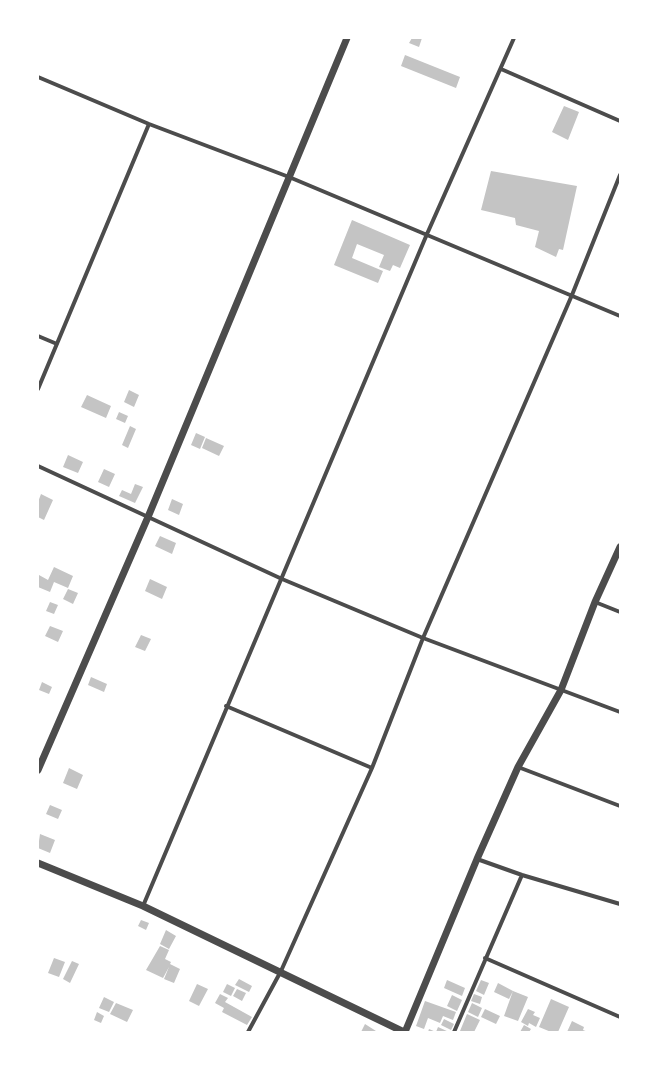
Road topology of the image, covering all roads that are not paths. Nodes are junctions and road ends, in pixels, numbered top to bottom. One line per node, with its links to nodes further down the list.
1 (347, 38): 8 (street)
2 (514, 38): 3 (street)
3 (501, 68): 5 (street); 9 (street)
4 (38, 77): 6 (street)
5 (620, 121)
6 (148, 124): 8 (street); 13 (street)
7 (620, 175): 10 (street)
8 (289, 177): 9 (street); 16 (street)
9 (427, 234): 10 (street); 18 (street)
10 (572, 295): 11 (street); 21 (street)
11 (620, 316)
12 (38, 336): 13 (street)
13 (57, 344): 14 (street)
14 (38, 389)
15 (38, 466): 16 (street)
16 (148, 517): 18 (street); 27 (street)
17 (620, 547): 19 (street)
18 (282, 579): 21 (street); 23 (street)
19 (595, 602): 20 (street); 22 (street)
20 (620, 612)
21 (423, 638): 22 (street); 26 (street)
22 (561, 690): 24 (street); 25 (street)
23 (226, 706): 26 (street); 33 (street)
24 (620, 712)
25 (518, 767): 28 (street); 29 (street)
26 (372, 768): 35 (street)
27 (38, 770)
28 (620, 806)
29 (477, 859): 31 (street); 38 (street)
30 (38, 863): 33 (street)
31 (522, 875): 32 (street); 34 (street)
32 (620, 904)
33 (144, 906): 35 (street)
34 (485, 958): 36 (street); 39 (street)
35 (281, 971): 37 (street); 38 (street)
36 (620, 1017)
37 (248, 1032)
38 (404, 1032)
39 (454, 1032)

